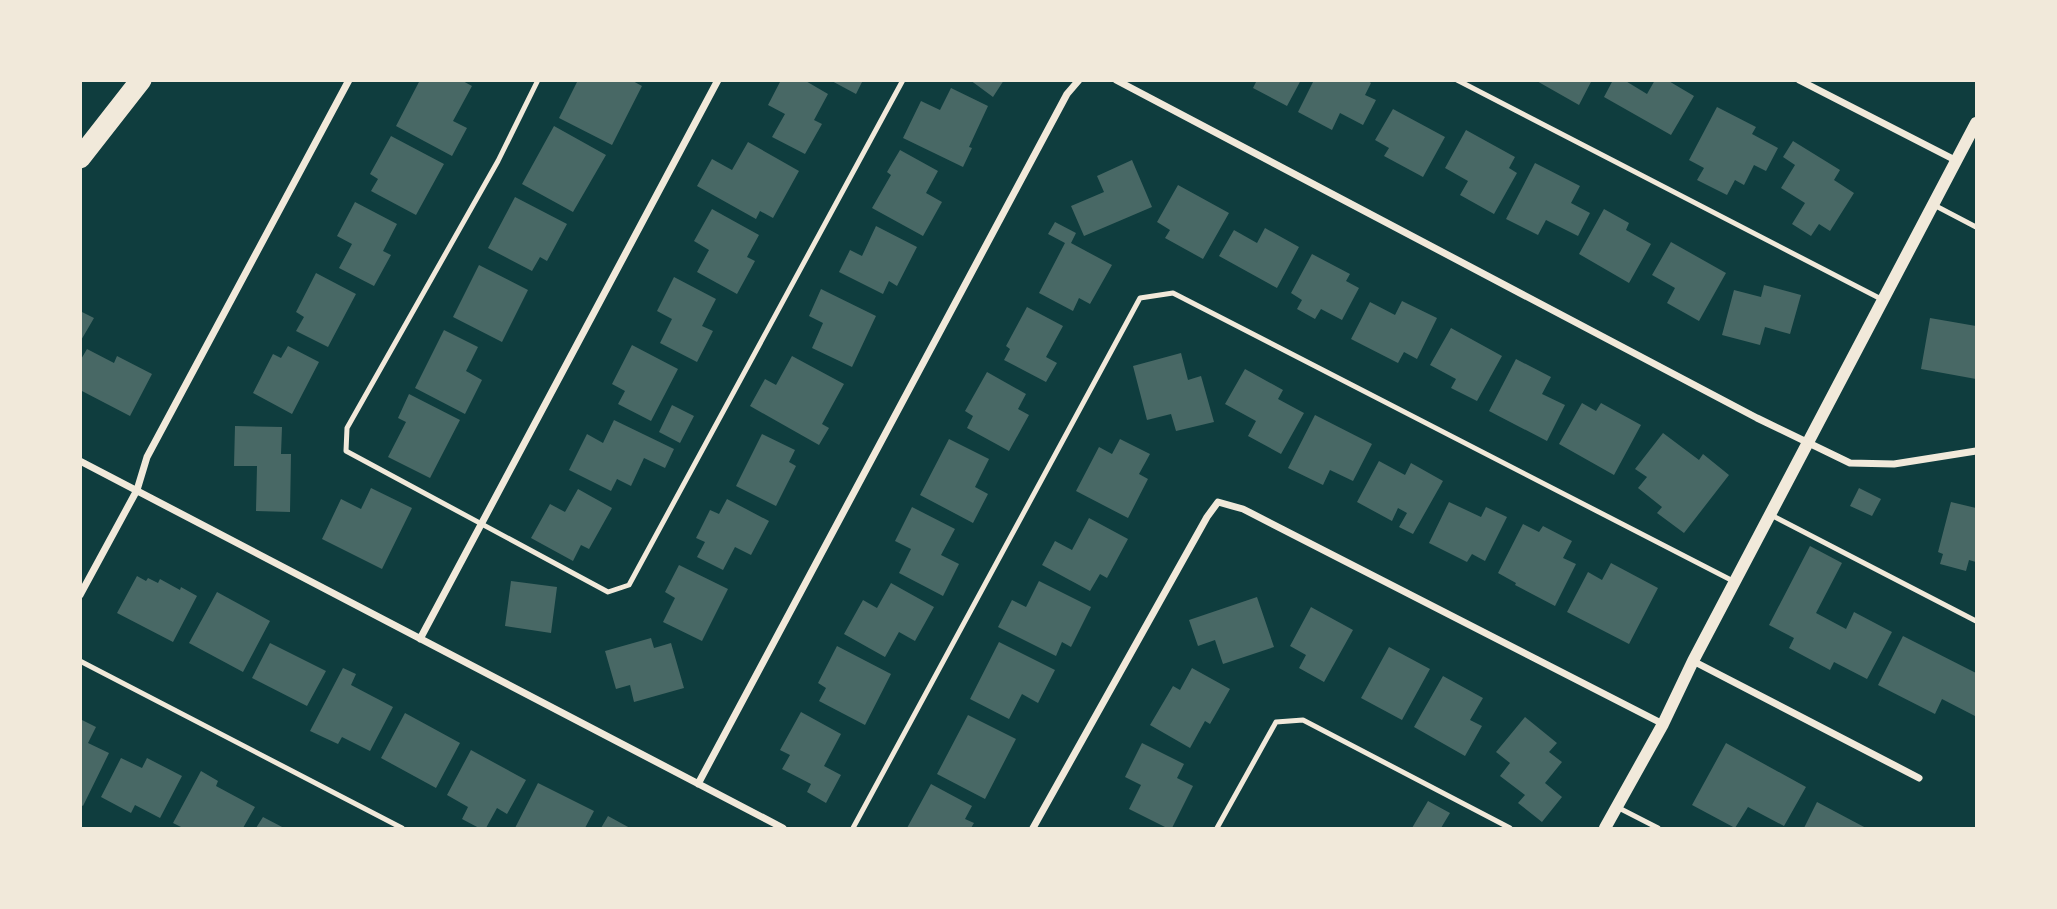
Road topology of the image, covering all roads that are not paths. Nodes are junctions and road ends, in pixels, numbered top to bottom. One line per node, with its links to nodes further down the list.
1 (141, 80): 11 (highway)
2 (349, 80): 19 (street)
3 (538, 80): 21 (lane)
4 (718, 80): 21 (street)
5 (903, 80): 21 (lane)
6 (1079, 80): 30 (street)
7 (1116, 80): 16 (street)
8 (1457, 80): 15 (lane)
9 (1799, 80): 12 (street)
10 (1976, 123): 12 (street)
11 (80, 158)
12 (1956, 161): 13 (street)
13 (1934, 205): 14 (lane); 15 (street)
14 (1976, 227)
15 (1883, 300): 16 (street)
16 (1809, 443): 17 (street); 20 (street)
17 (1976, 452)
18 (80, 461): 19 (street)
19 (137, 490): 23 (street); 25 (street)
20 (1771, 515): 22 (street); 24 (lane)
21 (483, 524): 25 (street)
22 (1736, 583): 27 (street); 34 (lane)
23 (80, 595)
24 (1976, 621)
25 (420, 639): 30 (street)
26 (80, 661): 32 (lane)
27 (1693, 661): 28 (street); 29 (street)
28 (1662, 724): 31 (street); 35 (street)
29 (1919, 778)
30 (698, 784): 33 (street)
31 (1617, 807): 38 (street); 39 (lane)
32 (402, 828)
33 (782, 828)
34 (853, 828)
35 (1033, 828)
36 (1217, 828): 37 (lane)
37 (1510, 828)
38 (1605, 828)
39 (1658, 828)

